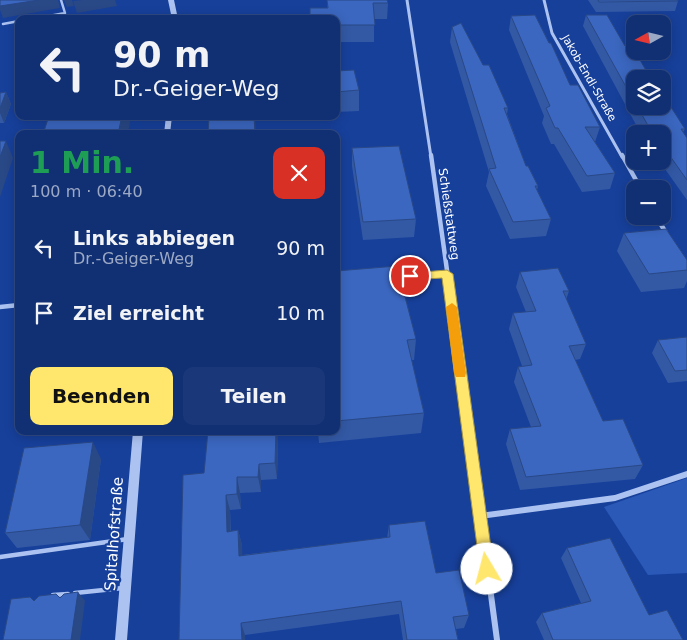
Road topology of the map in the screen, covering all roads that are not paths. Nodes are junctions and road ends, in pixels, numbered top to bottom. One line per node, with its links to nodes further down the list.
1 (61, 0): 5 (lane)
2 (172, 0): 6 (street)
3 (407, 0): 12 (street, Schießstattweg)
4 (544, 0): 9 (street, Jakob-Endl-Straße)
5 (54, 15)
6 (174, 15)
7 (15, 22): 8 (lane)
8 (3, 24)
9 (636, 180)
10 (661, 225): 11 (street)
11 (668, 236)
12 (447, 274): 13 (street); 18 (street, Schießstattweg)
13 (392, 278)
14 (15, 305): 15 (street)
15 (0, 306)
16 (138, 435): 19 (street, Spitalhofstraße)
17 (687, 474): 18 (street)
18 (480, 516): 26 (street, Schießstattweg)
19 (128, 539): 20 (lane); 21 (street, Spitalhofstraße)
20 (0, 557)
21 (125, 588): 22 (lane); 25 (street, Spitalhofstraße)
22 (68, 594): 23 (lane); 24 (lane)
23 (43, 596)
24 (67, 603)
25 (121, 640)
26 (497, 640)

